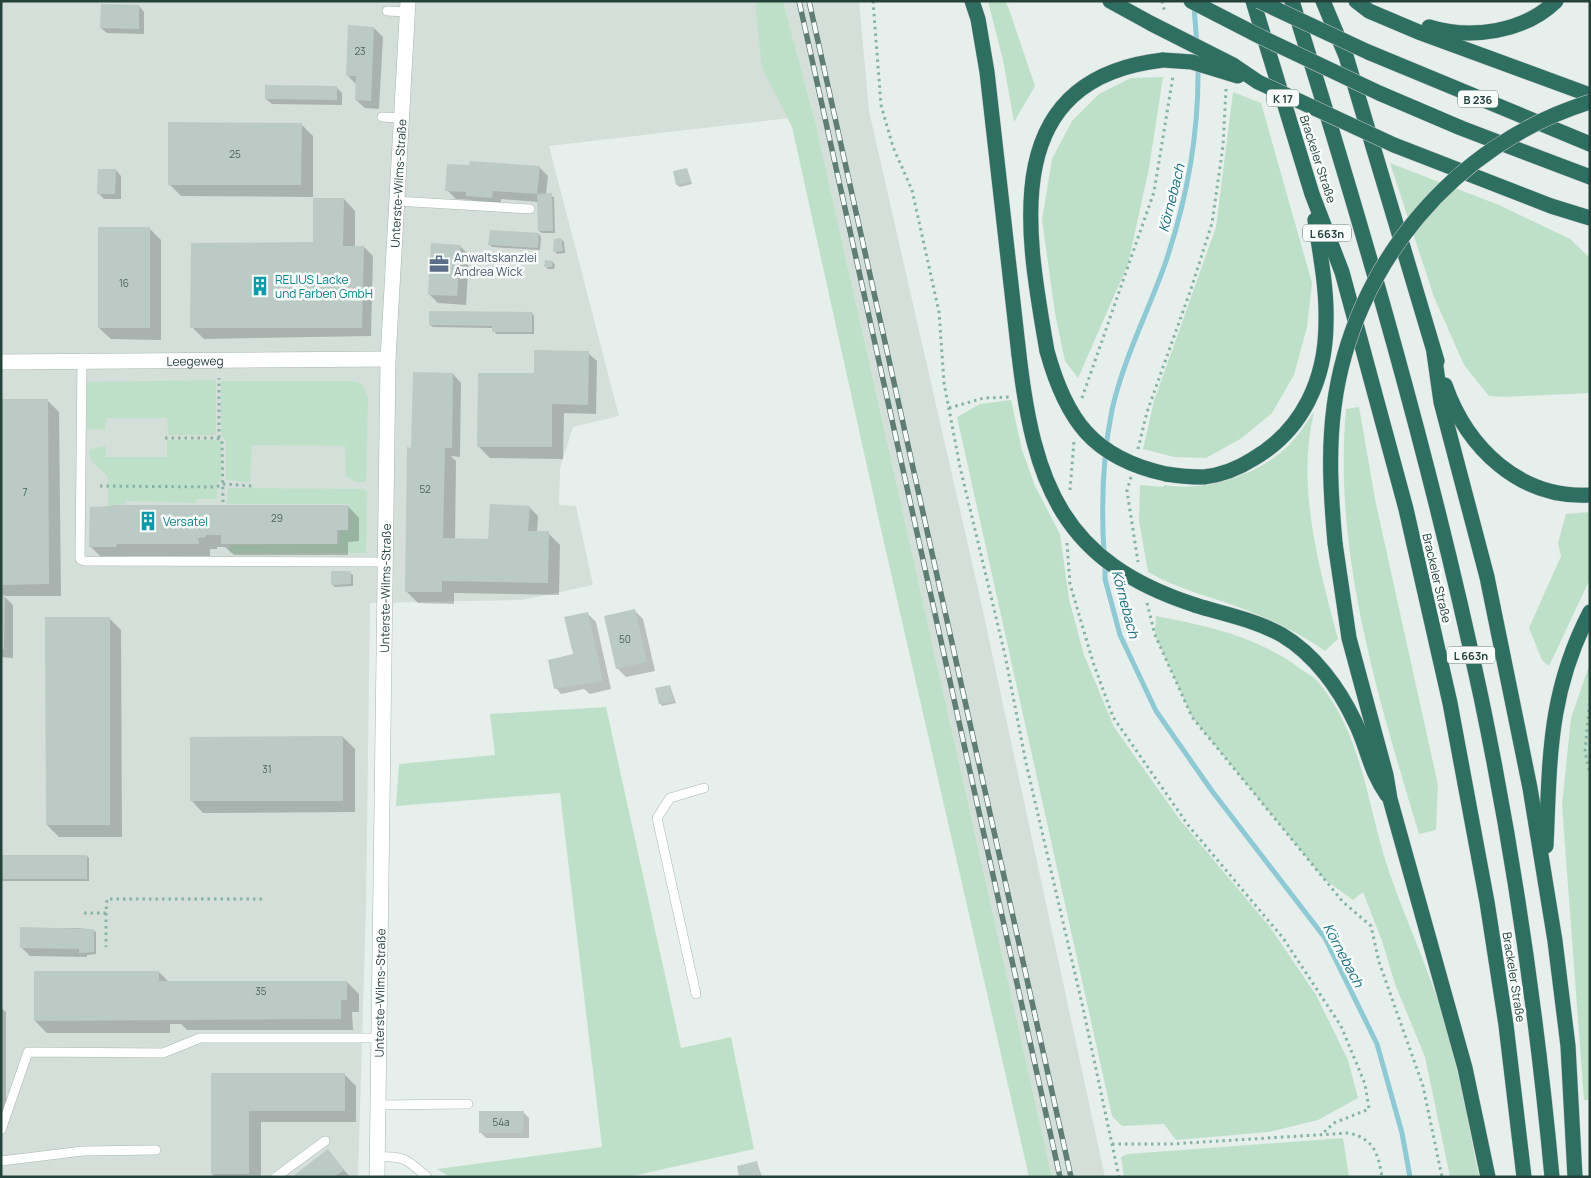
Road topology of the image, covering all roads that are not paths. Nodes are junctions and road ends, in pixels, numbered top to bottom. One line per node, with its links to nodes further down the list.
1 (972, 1): 36 (highway, bridge)
2 (1110, 1): 15 (highway, bridge)
3 (1191, 1): 21 (highway, B 236, bridge)
4 (1254, 1): 22 (highway, Brackeler Straße / K 17)
5 (1260, 1): 20 (highway, B 236, bridge)
6 (1292, 1): 52 (highway, Brackeler Straße / L 663n)
7 (1324, 1): 14 (highway)
8 (1334, 1): 14 (highway)
9 (1356, 1): 16 (highway)
10 (1364, 1): 11 (highway)
11 (1556, 1)
12 (408, 7): 13 (lane); 19 (street, Unterste-Wilms-Straße)
13 (387, 12)
14 (1346, 56): 28 (highway)
15 (1258, 82): 22 (highway, bridge); 24 (highway, bridge)
16 (1590, 95)
17 (1590, 102): 36 (highway, bridge)
18 (382, 117): 19 (lane)
19 (401, 118): 23 (street, Unterste-Wilms-Straße)
20 (1590, 144)
21 (1590, 177)
22 (1312, 194): 51 (highway, Brackeler Straße / L 663n)
23 (396, 201): 25 (lane); 29 (street, Unterste-Wilms-Straße)
24 (1551, 206): 26 (highway); 27 (highway)
25 (530, 209)
26 (1590, 218)
27 (1590, 228)
28 (1434, 353): 32 (highway); 37 (highway)
29 (388, 359): 30 (street, Leegeweg); 33 (street, Unterste-Wilms-Straße)
30 (82, 361): 31 (street, Leegeweg); 33 (lane)
31 (1, 362)
32 (1590, 494)
33 (386, 562): 39 (street, Unterste-Wilms-Straße)
34 (1590, 612): 37 (highway)
35 (704, 788): 38 (lane)
36 (1390, 799): 50 (highway)
37 (1544, 877): 53 (highway)
38 (696, 994)
39 (380, 1038): 41 (street, Unterste-Wilms-Straße); 42 (lane)
40 (468, 1104): 41 (lane)
41 (378, 1105): 45 (street, Unterste-Wilms-Straße)
42 (1, 1130)
43 (325, 1141): 47 (lane)
44 (156, 1150): 46 (lane)
45 (378, 1157): 48 (street, Unterste-Wilms-Straße); 49 (lane)
46 (1, 1162)
47 (276, 1177)
48 (377, 1177)
49 (427, 1177)
50 (1488, 1177)
51 (1524, 1177)
52 (1552, 1177)
53 (1575, 1177)

